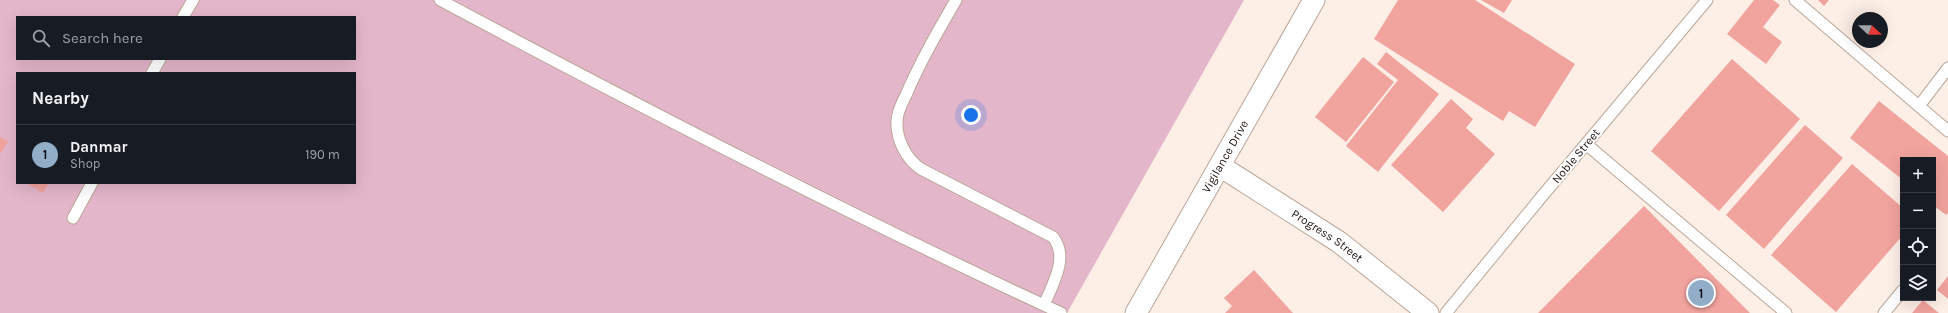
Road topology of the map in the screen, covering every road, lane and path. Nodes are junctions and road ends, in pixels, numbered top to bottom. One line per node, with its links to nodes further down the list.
1 (193, 0): 7 (lane)
2 (440, 0): 18 (lane)
3 (956, 0): 18 (lane)
4 (1314, 0): 14 (street, Vigilance Drive)
5 (1707, 0): 13 (lane, Noble Street)
6 (1795, 0): 11 (lane)
7 (184, 16)
8 (159, 60): 10 (lane)
9 (1948, 68): 11 (lane)
10 (153, 72)
11 (1919, 106): 12 (lane)
12 (1948, 131)
13 (1586, 144): 22 (lane, Noble Street); 23 (lane)
14 (1220, 166): 20 (street, Vigilance Drive); 21 (street, Progress Street)
15 (91, 184): 16 (lane)
16 (73, 218)
17 (1900, 294): 24 (lane)
18 (1044, 305): 19 (lane)
19 (1061, 313)
20 (1136, 313)
21 (1428, 313)
22 (1446, 313)
23 (1786, 313)
24 (1884, 313)

